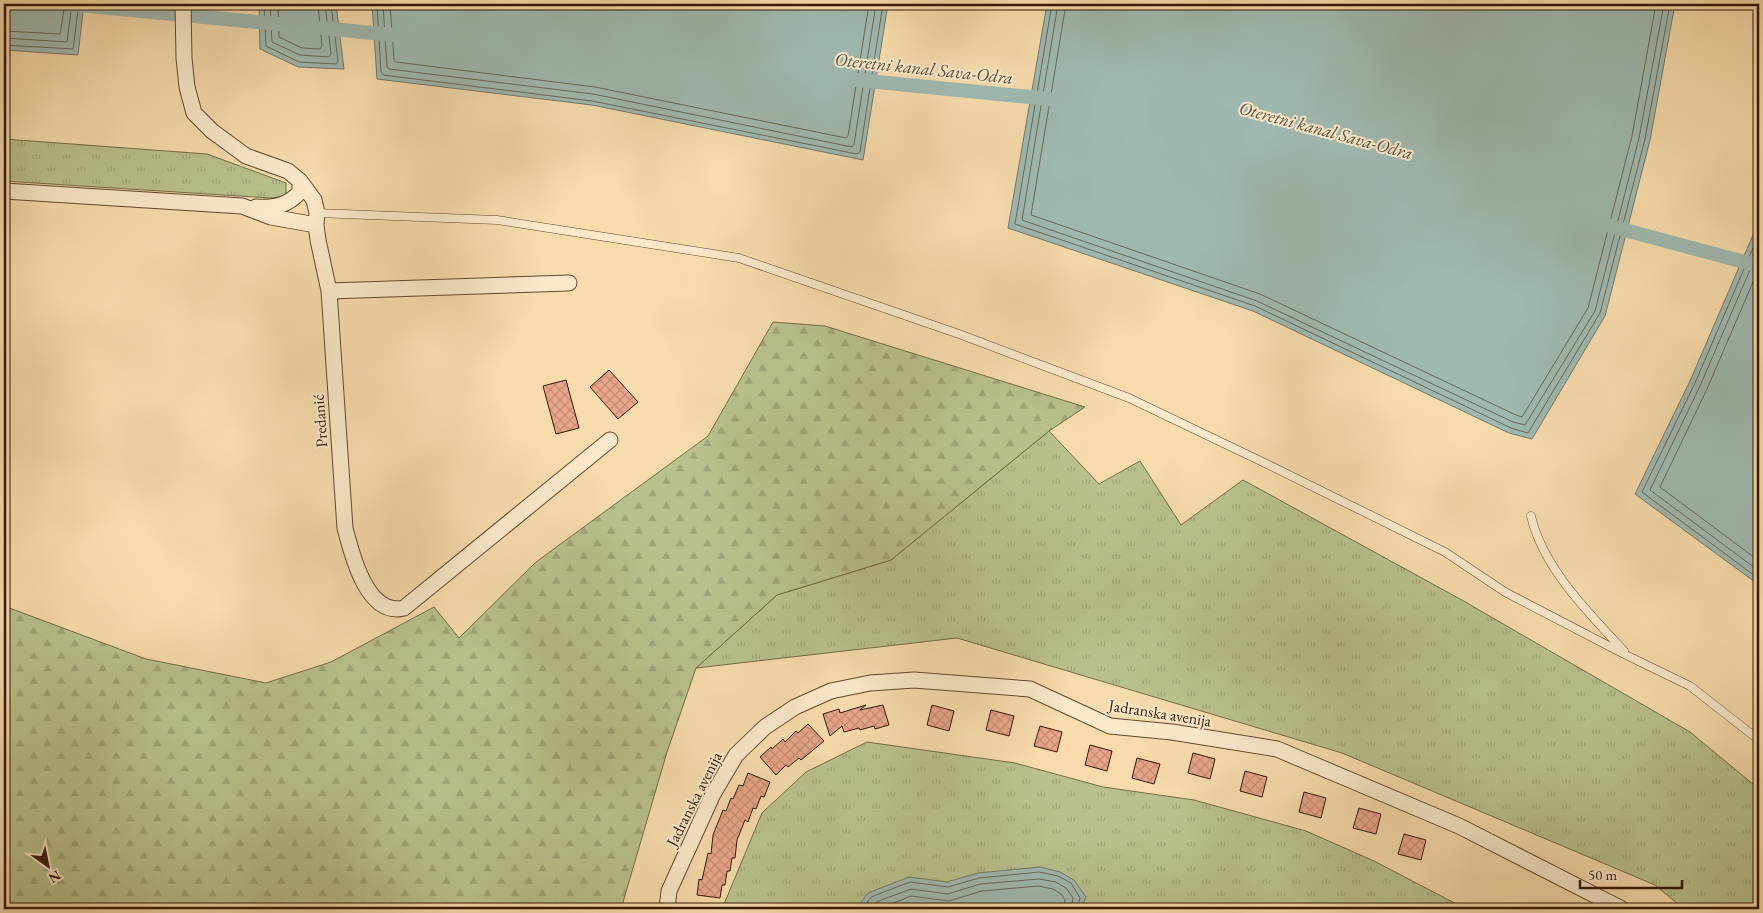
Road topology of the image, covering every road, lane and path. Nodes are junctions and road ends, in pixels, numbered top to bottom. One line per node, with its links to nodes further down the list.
1 (183, 4): 2 (street, Predanić)
2 (300, 181): 4 (street); 5 (street, Predanić)
3 (4, 190): 4 (street)
4 (242, 206): 5 (street)
5 (317, 219): 7 (street, Predanić); 10 (lane)
6 (570, 283): 7 (street)
7 (329, 291): 8 (street, Predanić)
8 (610, 440)
9 (1530, 516): 10 (lane)
10 (1628, 656): 11 (lane)
11 (1759, 740)
12 (667, 909): 13 (street, Jadranska avenija)
13 (1622, 909)

